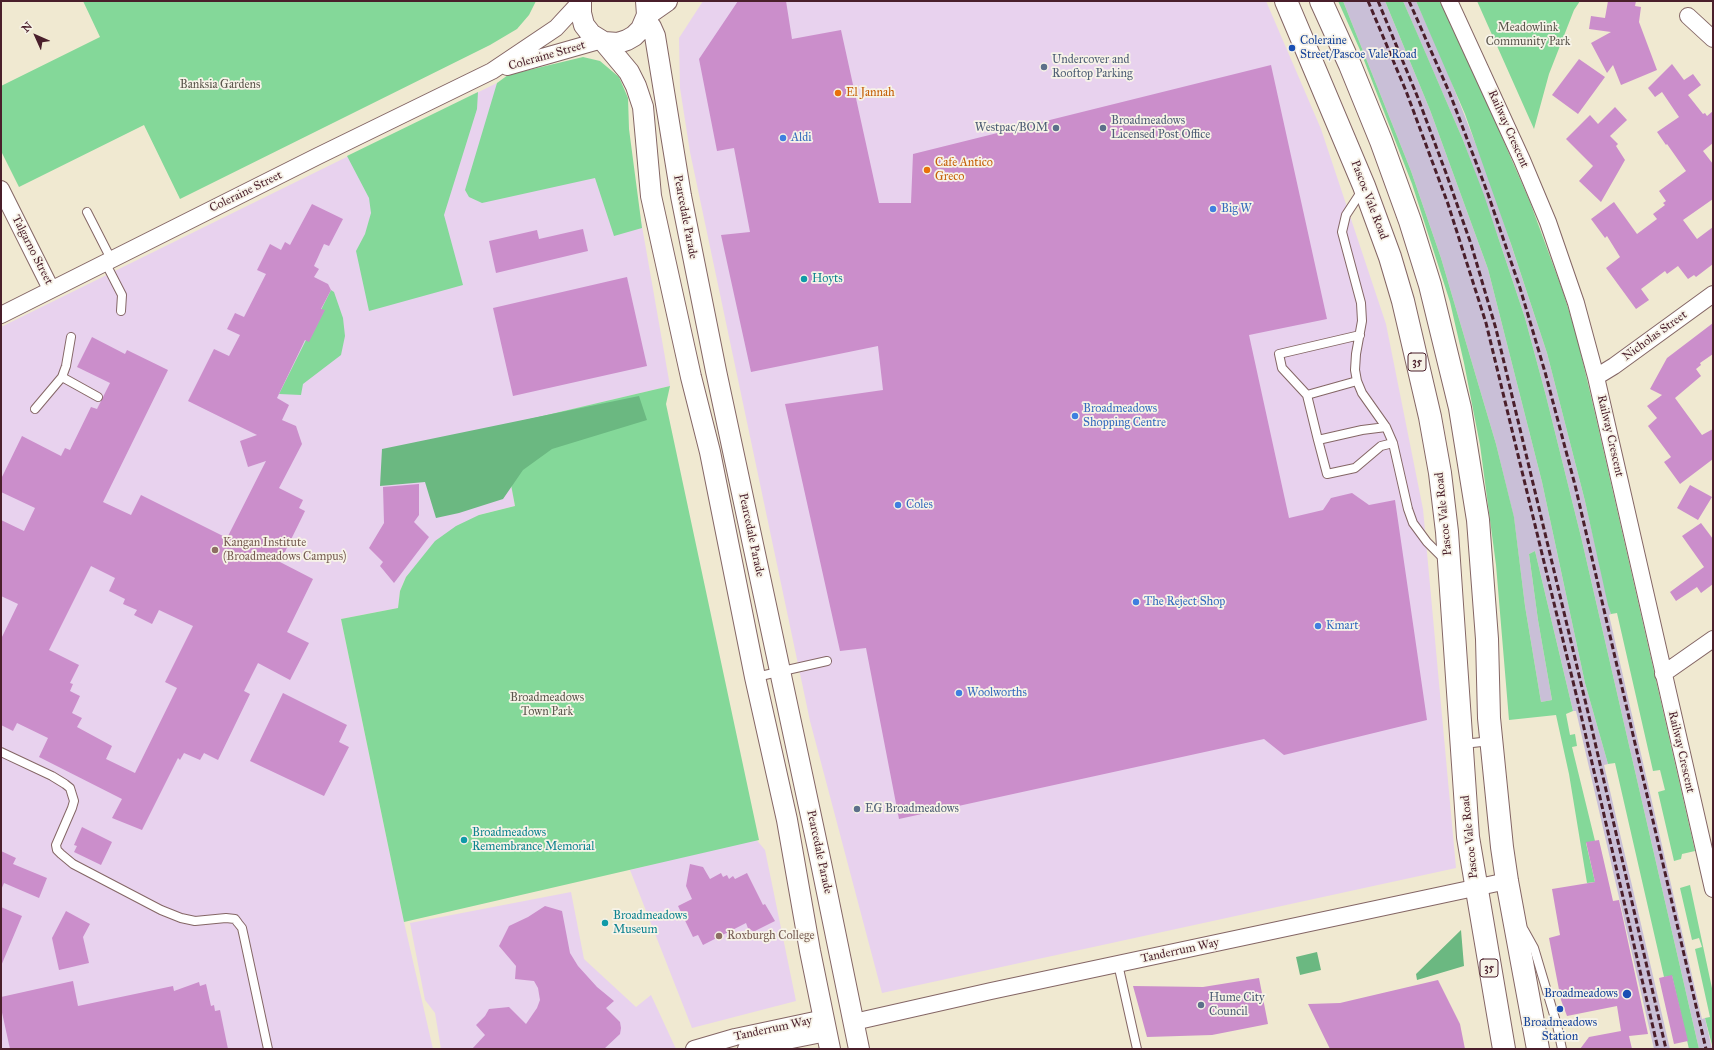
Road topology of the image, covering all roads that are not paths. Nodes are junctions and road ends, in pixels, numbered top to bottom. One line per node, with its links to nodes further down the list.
1 (581, 1): 9 (street, Pearcedale Parade); 10 (street, Coleraine Street)
2 (667, 1): 6 (street)
3 (1286, 1): 11 (main road, Pascoe Vale Road / 35)
4 (1321, 1): 36 (main road)
5 (1449, 1): 22 (street, Railway Crescent)
6 (646, 12): 9 (street); 33 (street, Pearcedale Parade)
7 (1688, 16): 8 (street)
8 (1713, 38)
9 (603, 41): 10 (street, Coleraine Street); 35 (street, Pearcedale Parade)
10 (492, 71): 14 (street, Coleraine Street)
11 (1364, 186): 19 (lane); 30 (main road, Pascoe Vale Road / 35)
12 (1, 189): 15 (street, Talgarno Street)
13 (87, 212): 14 (lane)
14 (108, 261): 15 (street, Coleraine Street); 17 (lane)
15 (51, 289): 18 (street, Coleraine Street)
16 (1713, 294): 22 (street, Nicholas Street)
17 (121, 311)
18 (1, 315)
19 (1360, 335): 23 (lane); 24 (lane)
20 (71, 337): 21 (lane)
21 (62, 377): 25 (lane); 26 (lane)
22 (1596, 377): 34 (street, Railway Crescent)
23 (1357, 381): 24 (lane); 27 (lane)
24 (1307, 395): 28 (lane)
25 (98, 397)
26 (35, 409)
27 (1386, 427): 28 (lane); 29 (lane)
28 (1318, 440): 29 (lane)
29 (1393, 443): 30 (lane)
30 (1449, 563): 37 (main road, Pascoe Vale Road / 35)
31 (1713, 639): 34 (street)
32 (827, 661): 33 (lane)
33 (780, 673): 35 (lane); 44 (street, Pearcedale Parade)
34 (1663, 674): 41 (street, Railway Crescent)
35 (755, 677): 45 (street, Pearcedale Parade)
36 (1492, 741): 37 (lane); 39 (main road)
37 (1461, 744): 40 (main road, Pascoe Vale Road / 35)
38 (1, 752): 46 (lane)
39 (1507, 881): 40 (street, Tanderrum Way); 42 (main road)
40 (1475, 887): 43 (street, Tanderrum Way); 51 (main road, Pascoe Vale Road / 35)
41 (1713, 889)
42 (1512, 910): 52 (main road); 53 (lane)
43 (1118, 964): 44 (street, Tanderrum Way); 50 (lane)
44 (854, 1022): 45 (street, Tanderrum Way); 49 (street, Pearcedale Parade)
45 (827, 1033): 47 (street, Tanderrum Way); 48 (street, Tanderrum Way)
46 (268, 1049)
47 (694, 1049)
48 (746, 1049)
49 (859, 1049)
50 (1137, 1049)
51 (1504, 1049)
52 (1538, 1049)
53 (1562, 1049)

